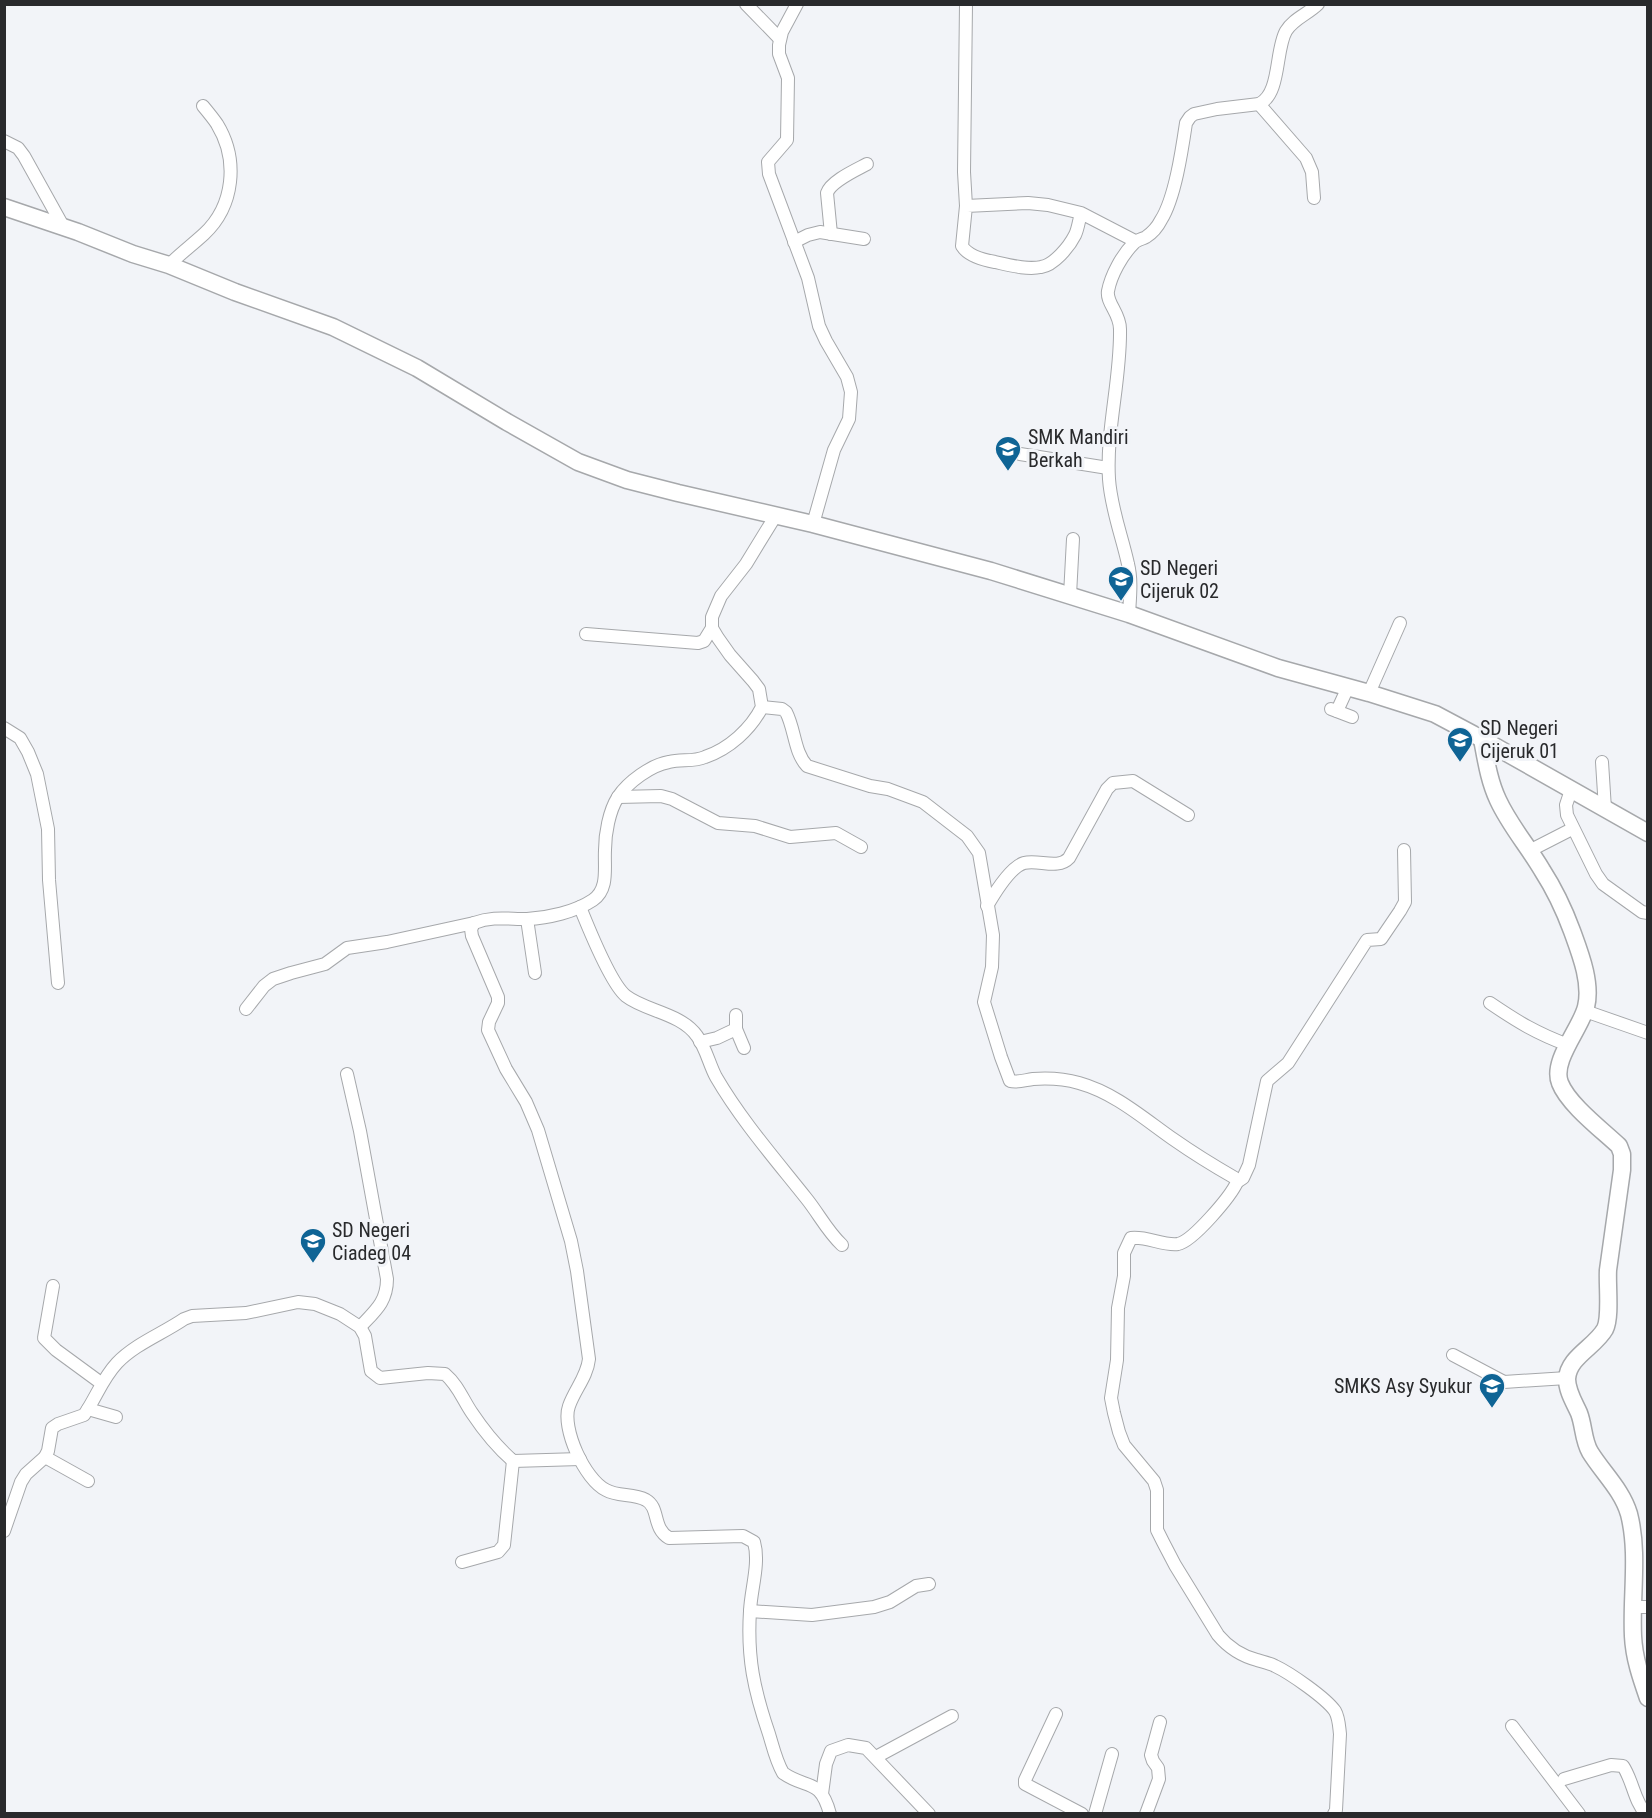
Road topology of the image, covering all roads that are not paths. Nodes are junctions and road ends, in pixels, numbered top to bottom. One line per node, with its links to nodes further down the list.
1 (746, 4): 5 (street)
2 (797, 4): 5 (street)
3 (966, 4): 11 (street)
4 (1318, 4): 6 (street)
5 (779, 38): 16 (street)
6 (1259, 104): 10 (street); 18 (street)
7 (203, 106): 19 (street)
8 (4, 141): 14 (street)
9 (867, 164): 15 (street)
10 (1314, 198)
11 (966, 206): 13 (street); 13 (street)
12 (4, 207): 14 (main road)
13 (1081, 213): 18 (street)
14 (64, 228): 19 (main road)
15 (831, 234): 16 (street); 17 (street)
16 (801, 238): 23 (street)
17 (864, 239)
18 (1135, 241): 21 (street)
19 (169, 265): 22 (main road)
20 (1020, 454): 21 (street)
21 (1108, 468): 26 (street)
22 (776, 515): 23 (main road); 28 (street)
23 (813, 524): 25 (main road)
24 (1073, 539): 25 (street)
25 (1070, 595): 26 (main road)
26 (1129, 614): 30 (main road)
27 (1400, 623): 31 (street)
28 (712, 628): 29 (street); 32 (street)
29 (586, 634)
30 (1348, 687): 31 (main road); 33 (street)
31 (1369, 693): 35 (main road)
32 (762, 707): 38 (street); 46 (street)
33 (1352, 717)
34 (4, 728): 52 (street)
35 (1482, 739): 37 (main road); 45 (main road)
36 (1602, 762): 39 (street)
37 (1571, 790): 39 (main road); 41 (street)
38 (618, 797): 43 (street); 47 (street)
39 (1605, 809): 42 (main road)
40 (1188, 815): 46 (street)
41 (1572, 829): 45 (street); 48 (street)
42 (1647, 833)
43 (861, 847)
44 (1404, 850): 63 (street)
45 (1529, 851): 55 (main road)
46 (987, 906): 63 (street)
47 (580, 907): 49 (street); 59 (street)
48 (1647, 913)
49 (527, 919): 50 (street); 51 (street)
50 (474, 923): 54 (street); 73 (street)
51 (535, 973)
52 (58, 982)
53 (1490, 1003): 61 (street)
54 (246, 1009)
55 (1585, 1011): 58 (street); 61 (main road)
56 (736, 1015): 57 (street)
57 (736, 1029): 59 (street); 60 (street)
58 (1647, 1033)
59 (700, 1042): 64 (street)
60 (744, 1048)
61 (1564, 1057): 68 (main road)
62 (347, 1074): 66 (street)
63 (1237, 1182): 95 (street)
64 (842, 1245)
65 (53, 1286): 69 (street)
66 (360, 1327): 69 (street); 74 (street)
67 (1453, 1355): 68 (street)
68 (1567, 1378): 79 (main road)
69 (101, 1383): 70 (street)
70 (88, 1409): 71 (street); 72 (street)
71 (116, 1417)
72 (45, 1456): 75 (street); 76 (street)
73 (580, 1459): 74 (street); 80 (street)
74 (513, 1461): 77 (street)
75 (88, 1481)
76 (4, 1531)
77 (462, 1562)
78 (929, 1584): 80 (street)
79 (1640, 1607): 81 (main road)
80 (750, 1611): 89 (street)
81 (1647, 1698)
82 (1056, 1714): 92 (street)
83 (952, 1716): 87 (street)
84 (1160, 1722): 94 (street)
85 (1512, 1726): 96 (street)
86 (1112, 1754): 93 (street)
87 (876, 1757): 89 (street); 91 (street)
88 (1564, 1779): 97 (street)
89 (822, 1794): 90 (street)
90 (830, 1814)
91 (929, 1814)
92 (1082, 1814)
93 (1095, 1814)
94 (1146, 1814)
95 (1334, 1814)
96 (1579, 1814)
97 (1646, 1814)

